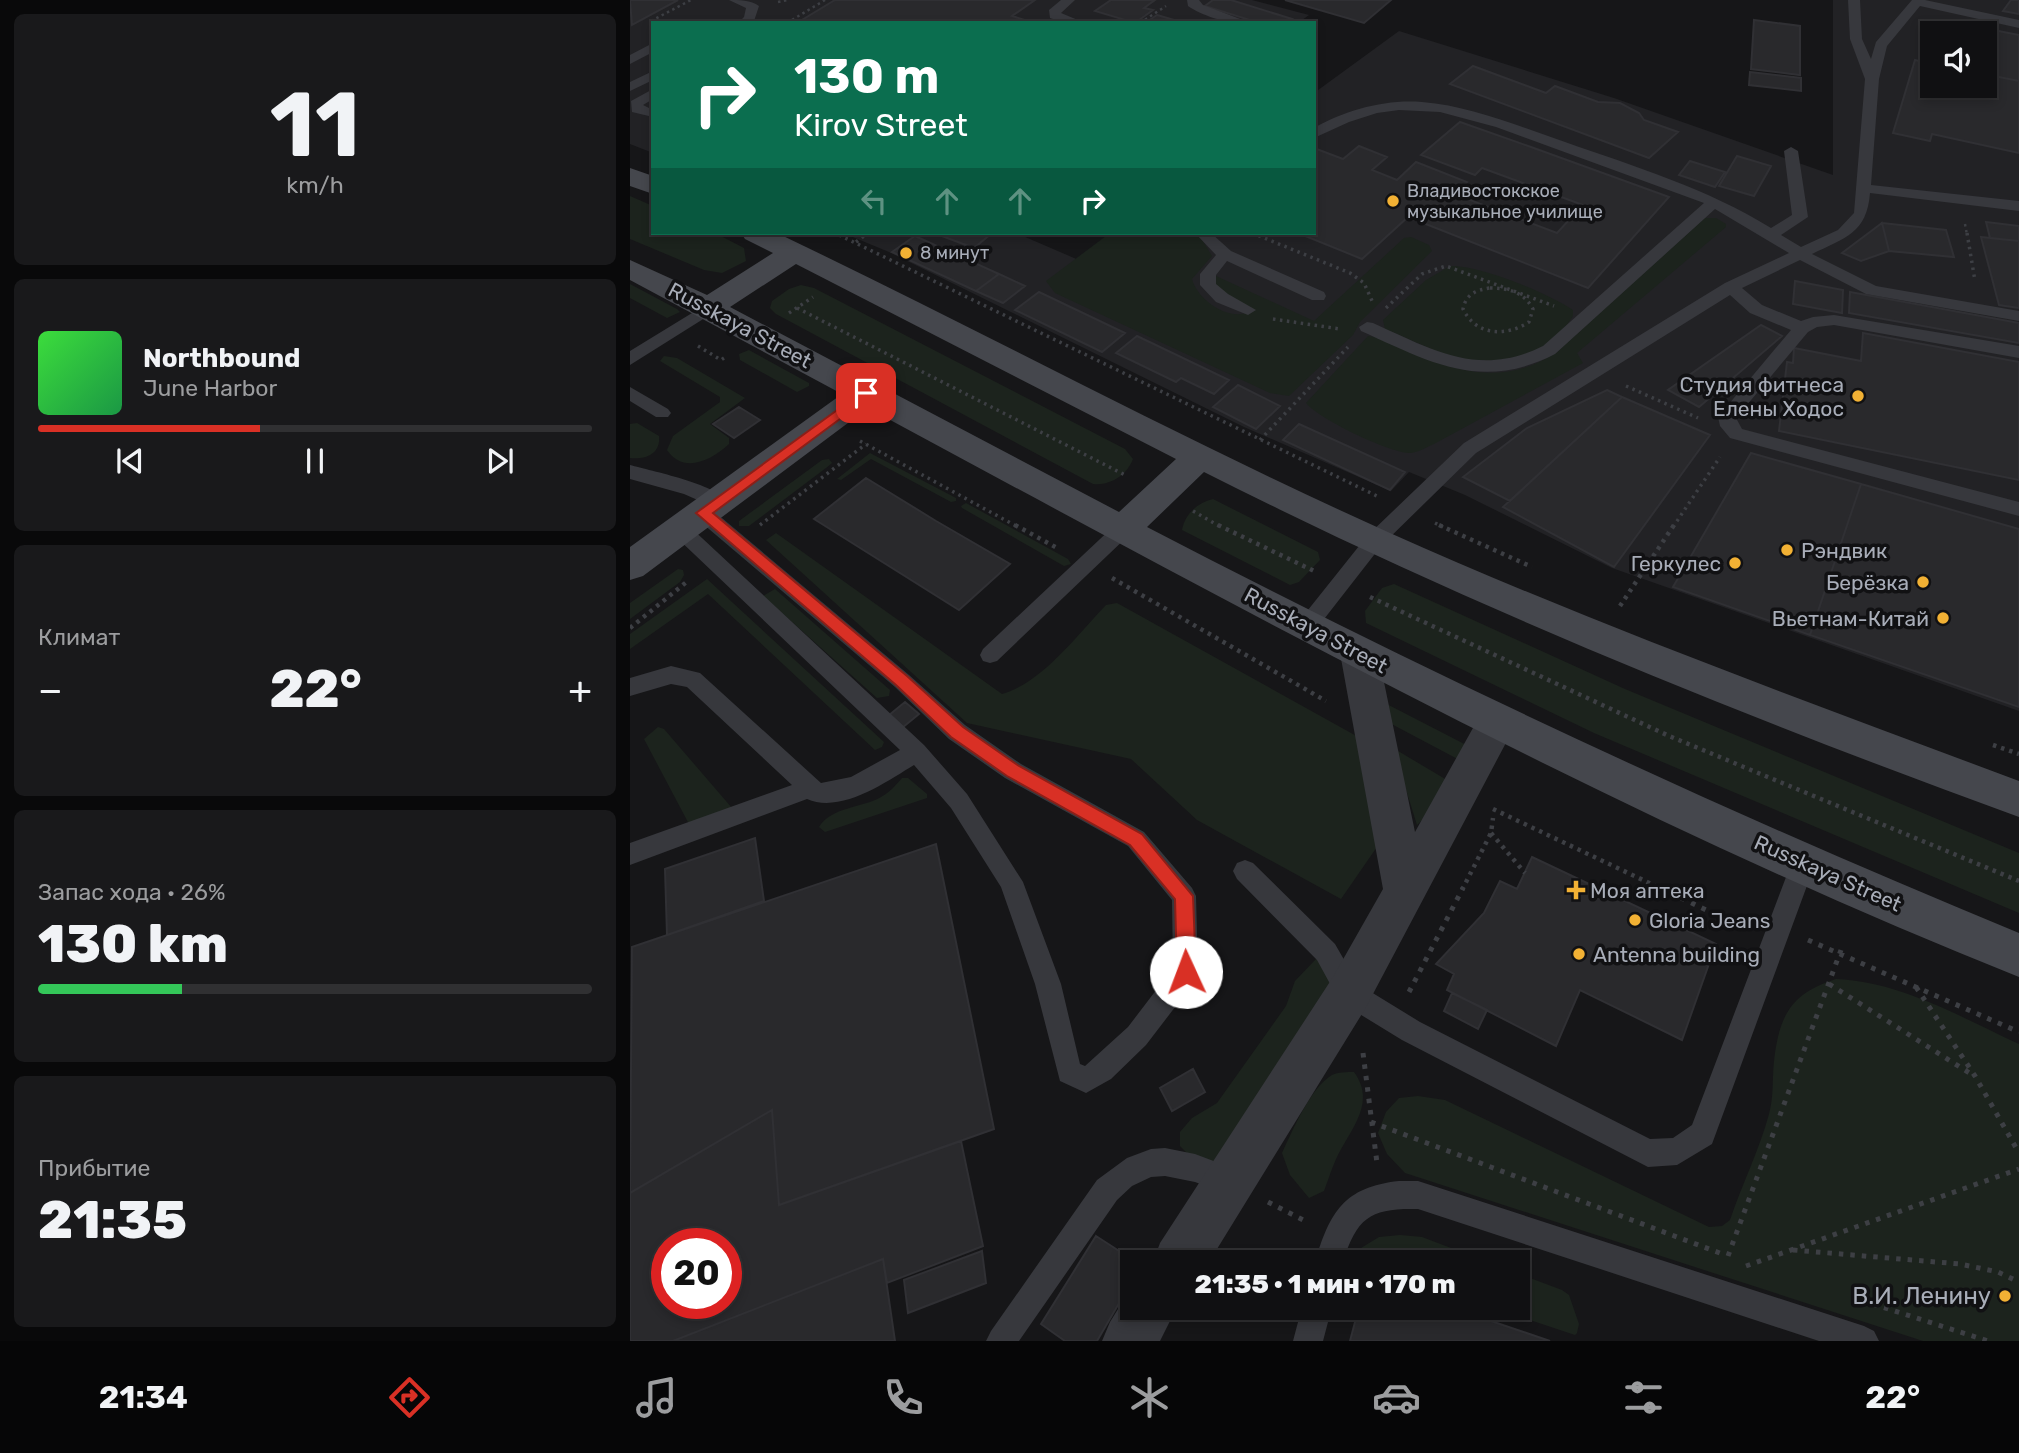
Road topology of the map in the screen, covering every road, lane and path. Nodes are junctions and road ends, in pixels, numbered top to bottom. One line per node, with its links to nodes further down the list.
1 (691, 0): 10 (path)
2 (735, 0): 12 (lane)
3 (825, 0): 13 (path)
4 (1069, 0): 14 (lane)
5 (1193, 0): 9 (lane)
6 (1854, 0): 21 (lane)
7 (1918, 1): 16 (lane); 21 (lane)
8 (1171, 4): 15 (path)
9 (1237, 20)
10 (651, 21)
11 (651, 21): 17 (path)
12 (746, 21)
13 (789, 21)
14 (1073, 21)
15 (1143, 21)
16 (2019, 24)
17 (642, 26)
18 (651, 48): 19 (lane)
19 (630, 60)
20 (651, 76): 22 (lane)
21 (1872, 79): 29 (lane)
22 (630, 88)
23 (651, 94): 24 (lane)
24 (646, 118)
25 (1316, 133): 31 (lane)
26 (1791, 151): 33 (lane)
27 (630, 176): 28 (main road)
28 (651, 185)
29 (1862, 188): 30 (lane); 40 (lane)
30 (1961, 200): 32 (lane); 49 (path)
31 (1714, 202): 33 (lane); 53 (lane)
32 (2019, 206)
33 (1772, 234): 40 (lane)
34 (759, 235): 38 (main road)
35 (866, 235): 37 (path)
36 (1205, 235): 41 (lane)
37 (855, 243)
38 (794, 251): 43 (main road); 47 (main road)
39 (878, 253): 43 (path)
40 (1801, 253): 44 (lane); 49 (lane)
41 (1225, 254): 46 (lane); 50 (lane)
42 (630, 269): 47 (main road, Russkaya Street)
43 (844, 276): 48 (path); 64 (main road)
44 (1731, 287): 52 (lane); 58 (lane)
45 (1472, 293): 45 (path)
46 (1318, 296)
47 (710, 307): 54 (main road, Russkaya Street); 56 (lane)
48 (797, 308): 54 (path); 66 (path)
49 (1980, 309): 51 (lane)
50 (1248, 310): 53 (path)
51 (2019, 316)
52 (1802, 328): 55 (lane); 62 (lane)
53 (1359, 329)
54 (759, 334): 57 (path); 60 (main road, Russkaya Street)
55 (2019, 352)
56 (630, 359)
57 (721, 360)
58 (1593, 372): 62 (path); 70 (lane)
59 (630, 393): 61 (lane)
60 (866, 393): 68 (main road); 69 (main road, Russkaya Street)
61 (663, 413)
62 (1736, 433): 67 (lane); 74 (path)
63 (866, 444): 71 (path)
64 (1199, 457): 66 (main road); 70 (main road)
65 (634, 479): 68 (lane)
66 (1161, 493): 69 (main road); 73 (path)
67 (2019, 509)
68 (701, 515): 72 (main road); 81 (lane); 81 (lane)
69 (1123, 529): 71 (lane); 75 (main road, Russkaya Street)
70 (1374, 541): 73 (lane); 84 (main road)
71 (1087, 564): 77 (lane); 80 (path)
72 (630, 566)
73 (1340, 583): 75 (lane); 89 (path)
74 (1619, 607)
75 (1307, 626): 76 (main road, Russkaya Street)
76 (1359, 653): 79 (main road, Russkaya Street); 80 (street)
77 (990, 655)
78 (630, 687): 83 (lane)
79 (1497, 722): 82 (street); 86 (main road, Russkaya Street)
80 (1374, 728): 90 (street)
81 (916, 752): 83 (lane)
82 (1467, 777): 90 (street); 91 (path)
83 (811, 788): 85 (lane)
84 (2019, 799)
85 (630, 854)
86 (1803, 864): 91 (lane); 93 (main road, Russkaya Street)
87 (1245, 871): 96 (lane)
88 (1525, 873): 97 (path)
89 (2019, 881)
90 (1405, 891): 96 (street)
91 (1777, 935): 92 (path); 97 (lane)
92 (1840, 952): 94 (path); 95 (path)
93 (2019, 955)
94 (1829, 984): 100 (path); 101 (path)
95 (1916, 987): 98 (path); 100 (path)
96 (1349, 993): 97 (lane); 104 (street)
97 (1394, 1020)
98 (2019, 1032)
99 (1367, 1070): 101 (path)
100 (1975, 1076): 102 (path)
101 (1371, 1122): 105 (path)
102 (2019, 1153)
103 (2019, 1169): 106 (path)
104 (1230, 1181): 107 (street); 108 (path); 113 (lane)
105 (1381, 1195): 108 (lane); 110 (lane)
106 (1788, 1249): 109 (path); 110 (path)
107 (1187, 1250)
108 (1332, 1250)
109 (2019, 1282)
110 (1733, 1297): 116 (lane)
111 (1142, 1320): 114 (street)
112 (1314, 1320): 115 (lane)
113 (1001, 1341)
114 (1129, 1341)
115 (1308, 1341)
116 (1864, 1341)

